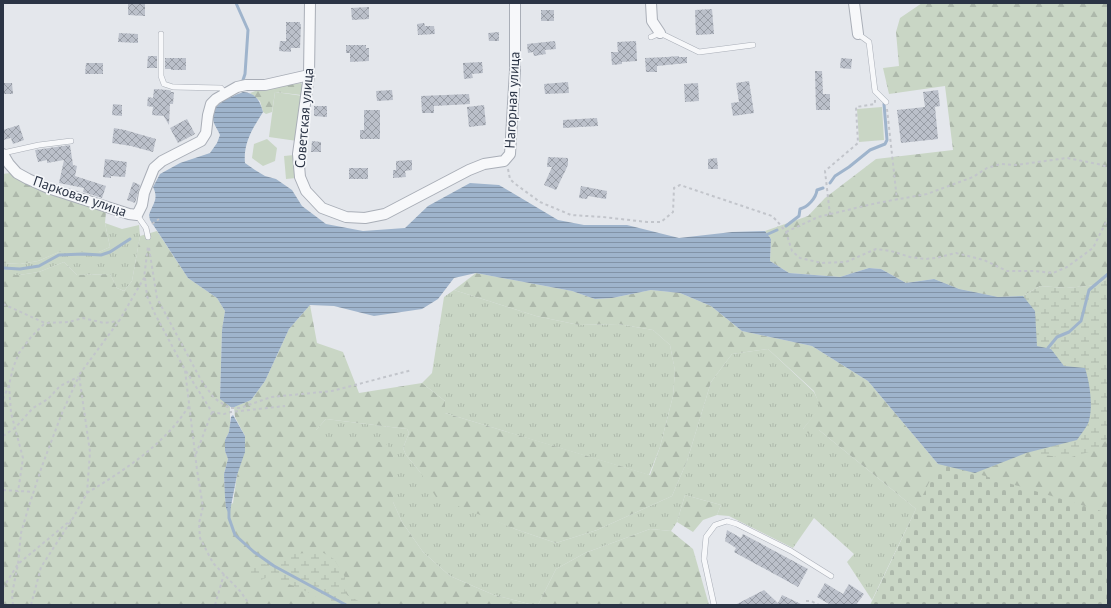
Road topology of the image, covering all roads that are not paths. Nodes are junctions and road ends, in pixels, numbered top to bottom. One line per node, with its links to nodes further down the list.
1 (310, 3): 9 (street, Советская улица)
2 (515, 3): 14 (street, Нагорная улица)
3 (651, 3): 7 (street)
4 (854, 3): 6 (street)
5 (162, 34): 10 (lane)
6 (858, 34): 11 (lane)
7 (656, 35): 8 (lane)
8 (753, 46)
9 (309, 75): 10 (street, Парковая улица); 14 (street, Советская улица)
10 (225, 93): 15 (street, Парковая улица)
11 (886, 102)
12 (71, 141): 13 (lane)
13 (3, 153): 15 (street, Парковая улица)
14 (385, 214)
15 (136, 215): 16 (lane)
16 (148, 237)
17 (831, 576): 18 (lane)
18 (714, 605)

